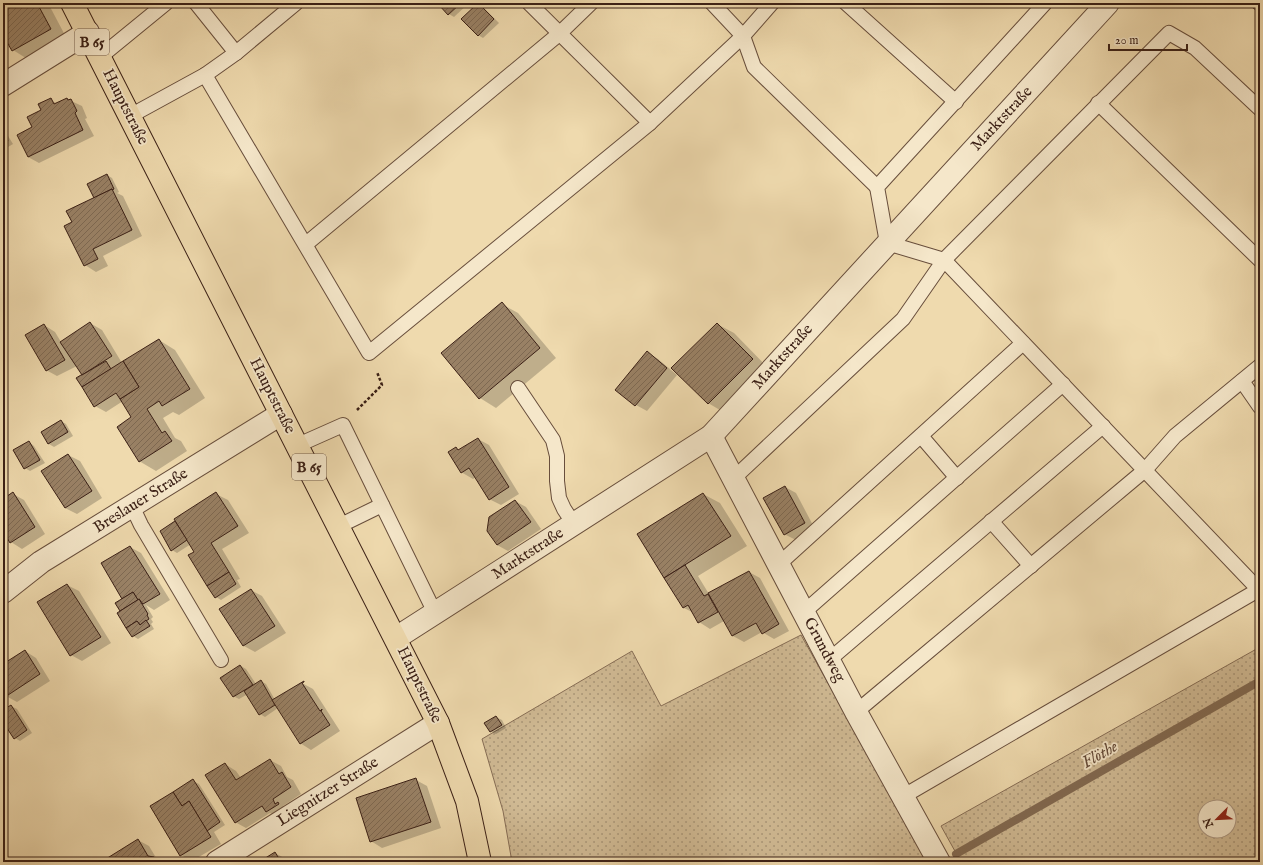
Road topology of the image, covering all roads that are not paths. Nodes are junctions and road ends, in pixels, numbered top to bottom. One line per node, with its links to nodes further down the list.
1 (72, 3): 12 (main road, Hauptstraße / B 65)
2 (166, 3): 16 (lane)
3 (196, 3): 15 (lane)
4 (296, 3): 15 (lane)
5 (529, 3): 13 (lane)
6 (591, 3): 13 (lane)
7 (712, 3): 14 (lane)
8 (772, 3): 14 (lane)
9 (846, 3): 19 (lane)
10 (1045, 3): 19 (lane)
11 (1108, 3): 25 (street, Marktstraße)
12 (88, 32): 16 (main road, Hauptstraße / B 65); 18 (street)
13 (559, 34): 23 (lane); 26 (lane)
14 (744, 36): 23 (lane); 24 (lane)
15 (236, 53): 17 (lane)
16 (100, 57): 22 (main road, Hauptstraße / B 65)
17 (205, 75): 22 (lane); 26 (lane)
18 (3, 85)
19 (956, 102): 24 (lane)
20 (1098, 103): 21 (lane); 27 (lane); 28 (lane)
21 (1260, 109)
22 (130, 116): 35 (main road, Hauptstraße / B 65)
23 (650, 123): 26 (lane)
24 (877, 188): 25 (lane)
25 (887, 243): 27 (lane); 37 (street, Marktstraße)
26 (306, 244)
27 (944, 260): 29 (lane); 42 (lane)
28 (1260, 260)
29 (1023, 343): 32 (lane); 38 (lane)
30 (1260, 366): 31 (lane)
31 (1242, 381): 34 (lane); 40 (lane)
32 (1063, 384): 36 (lane); 41 (lane)
33 (518, 388): 46 (lane)
34 (1260, 407)
35 (281, 414): 39 (main road, Hauptstraße / B 65); 44 (street, Breslauer Straße)
36 (1103, 426): 40 (lane); 45 (lane)
37 (711, 436): 42 (street, Grundweg); 46 (street, Marktstraße)
38 (921, 436): 41 (lane); 48 (lane)
39 (298, 445): 43 (lane); 47 (main road, Hauptstraße / B 65)
40 (1145, 470): 49 (lane); 50 (lane)
41 (957, 478): 52 (lane)
42 (733, 479): 48 (street, Grundweg)
43 (382, 505): 47 (lane); 53 (lane)
44 (132, 506): 51 (street, Breslauer Straße); 55 (lane)
45 (991, 521): 49 (lane); 56 (lane)
46 (574, 524): 53 (street, Marktstraße)
47 (339, 526): 54 (main road, Hauptstraße / B 65)
48 (779, 564): 52 (street, Grundweg)
49 (1031, 566): 57 (lane)
50 (1259, 589): 59 (lane)
51 (3, 592)
52 (804, 612): 56 (street, Grundweg)
53 (435, 613): 54 (street, Marktstraße)
54 (396, 638): 58 (main road, Hauptstraße / B 65)
55 (221, 660)
56 (830, 660): 57 (street, Grundweg)
57 (856, 712): 59 (street, Grundweg)
58 (438, 723): 60 (street, Liegnitzer Straße); 61 (main road, Hauptstraße / B 65)
59 (902, 797): 62 (street, Grundweg)
60 (217, 862)
61 (480, 862)
62 (939, 862)

